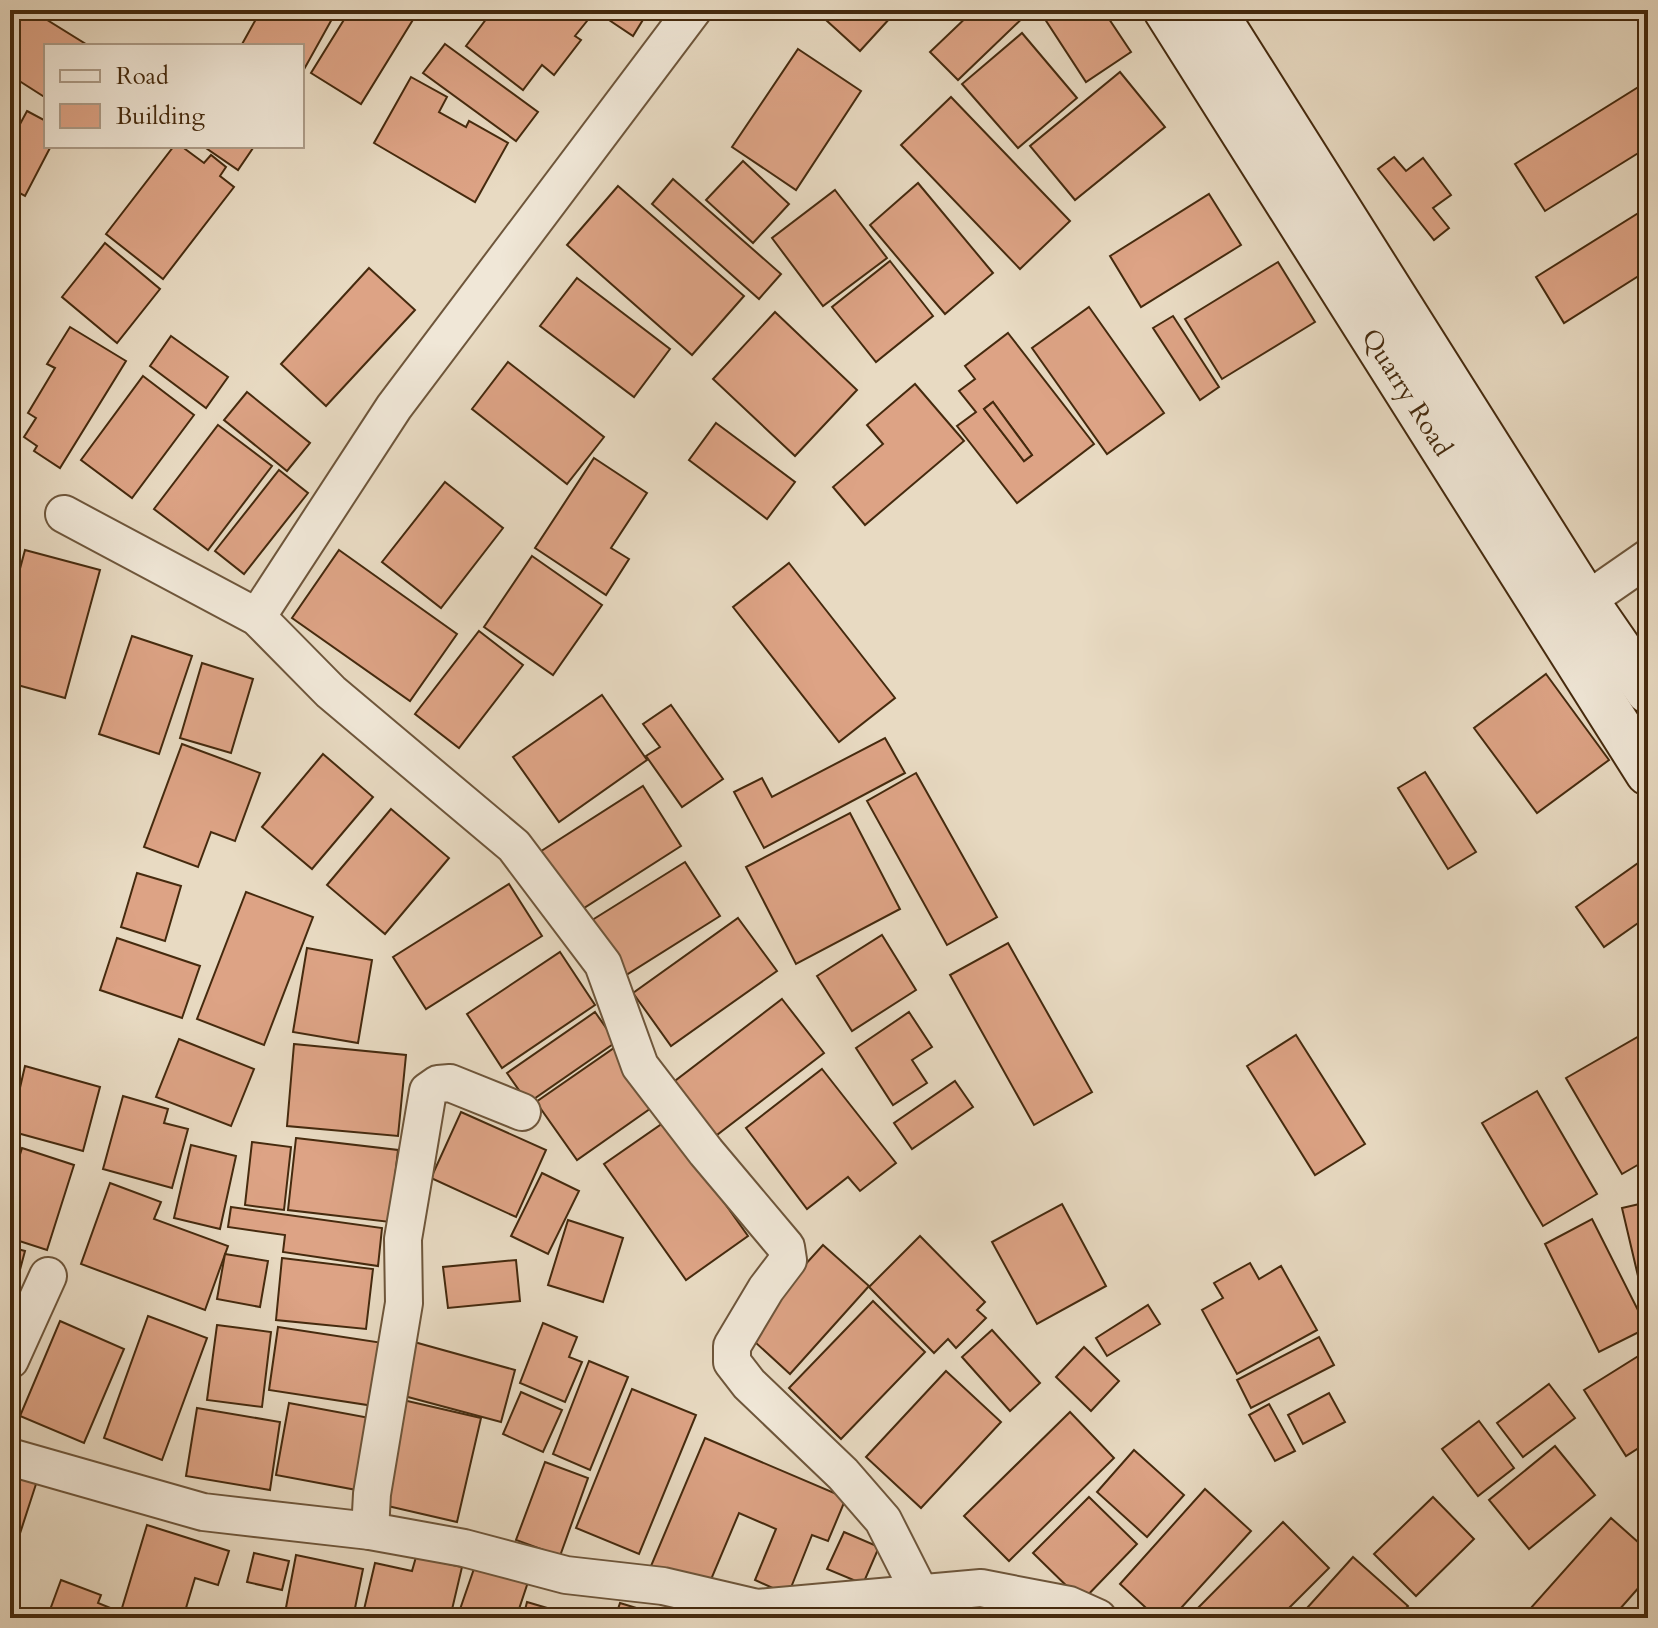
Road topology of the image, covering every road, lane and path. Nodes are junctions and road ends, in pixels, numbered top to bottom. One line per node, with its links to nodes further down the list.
1 (693, 10): 7 (street)
2 (1166, 10): 9 (main road, Quarry Road)
3 (1213, 10): 6 (main road, Quarry Road)
4 (64, 514): 7 (street)
5 (1648, 558): 6 (street)
6 (1586, 601): 8 (main road, Quarry Road)
7 (257, 617): 15 (street)
8 (1648, 691)
9 (1648, 773)
10 (522, 1112): 14 (street)
11 (48, 1276): 12 (street)
12 (10, 1360)
13 (10, 1457): 14 (street)
14 (370, 1531): 15 (street)
15 (916, 1605): 16 (street)
16 (1098, 1618)

